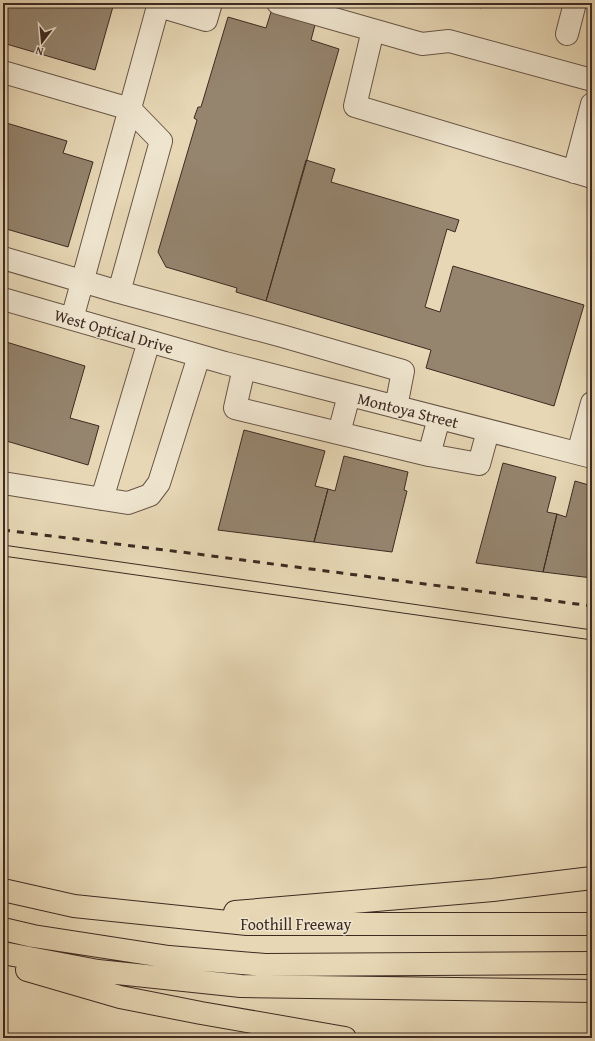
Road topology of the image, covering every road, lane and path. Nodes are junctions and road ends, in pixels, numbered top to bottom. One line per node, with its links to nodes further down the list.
1 (211, 3): 4 (street)
2 (278, 3): 5 (street)
3 (575, 3): 6 (street)
4 (159, 4): 10 (street)
5 (373, 30): 8 (street); 11 (street)
6 (567, 34)
7 (3, 72): 10 (street)
8 (592, 80)
9 (592, 104): 11 (street)
10 (130, 109): 13 (street); 14 (street)
11 (583, 175)
12 (3, 258): 13 (street)
13 (82, 281): 14 (street); 16 (street)
14 (119, 292): 22 (street)
15 (3, 299): 16 (street, West Optical Drive)
16 (72, 319): 17 (street, West Optical Drive)
17 (149, 341): 18 (street, West Optical Drive); 29 (street)
18 (199, 356): 19 (street, West Optical Drive); 29 (street)
19 (234, 365): 20 (street, Montoya Street); 25 (street)
20 (349, 395): 22 (street, Montoya Street); 25 (street)
21 (592, 404): 27 (street)
22 (396, 407): 23 (street, Montoya Street)
23 (440, 418): 24 (street, Montoya Street); 26 (street)
24 (488, 431): 26 (street); 27 (street, Montoya Street)
25 (339, 433): 26 (street)
26 (430, 455)
27 (585, 455)
28 (3, 483): 29 (street)
29 (102, 499)
30 (592, 878): 33 (highway)
31 (3, 890): 33 (highway, Foothill Freeway)
32 (3, 916): 36 (highway)
33 (170, 917): 34 (highway, Foothill Freeway)
34 (592, 924)
35 (3, 929): 39 (highway)
36 (592, 949)
37 (3, 953): 40 (highway)
38 (3, 963): 41 (highway)
39 (592, 963)
40 (592, 991)
41 (345, 1038)

